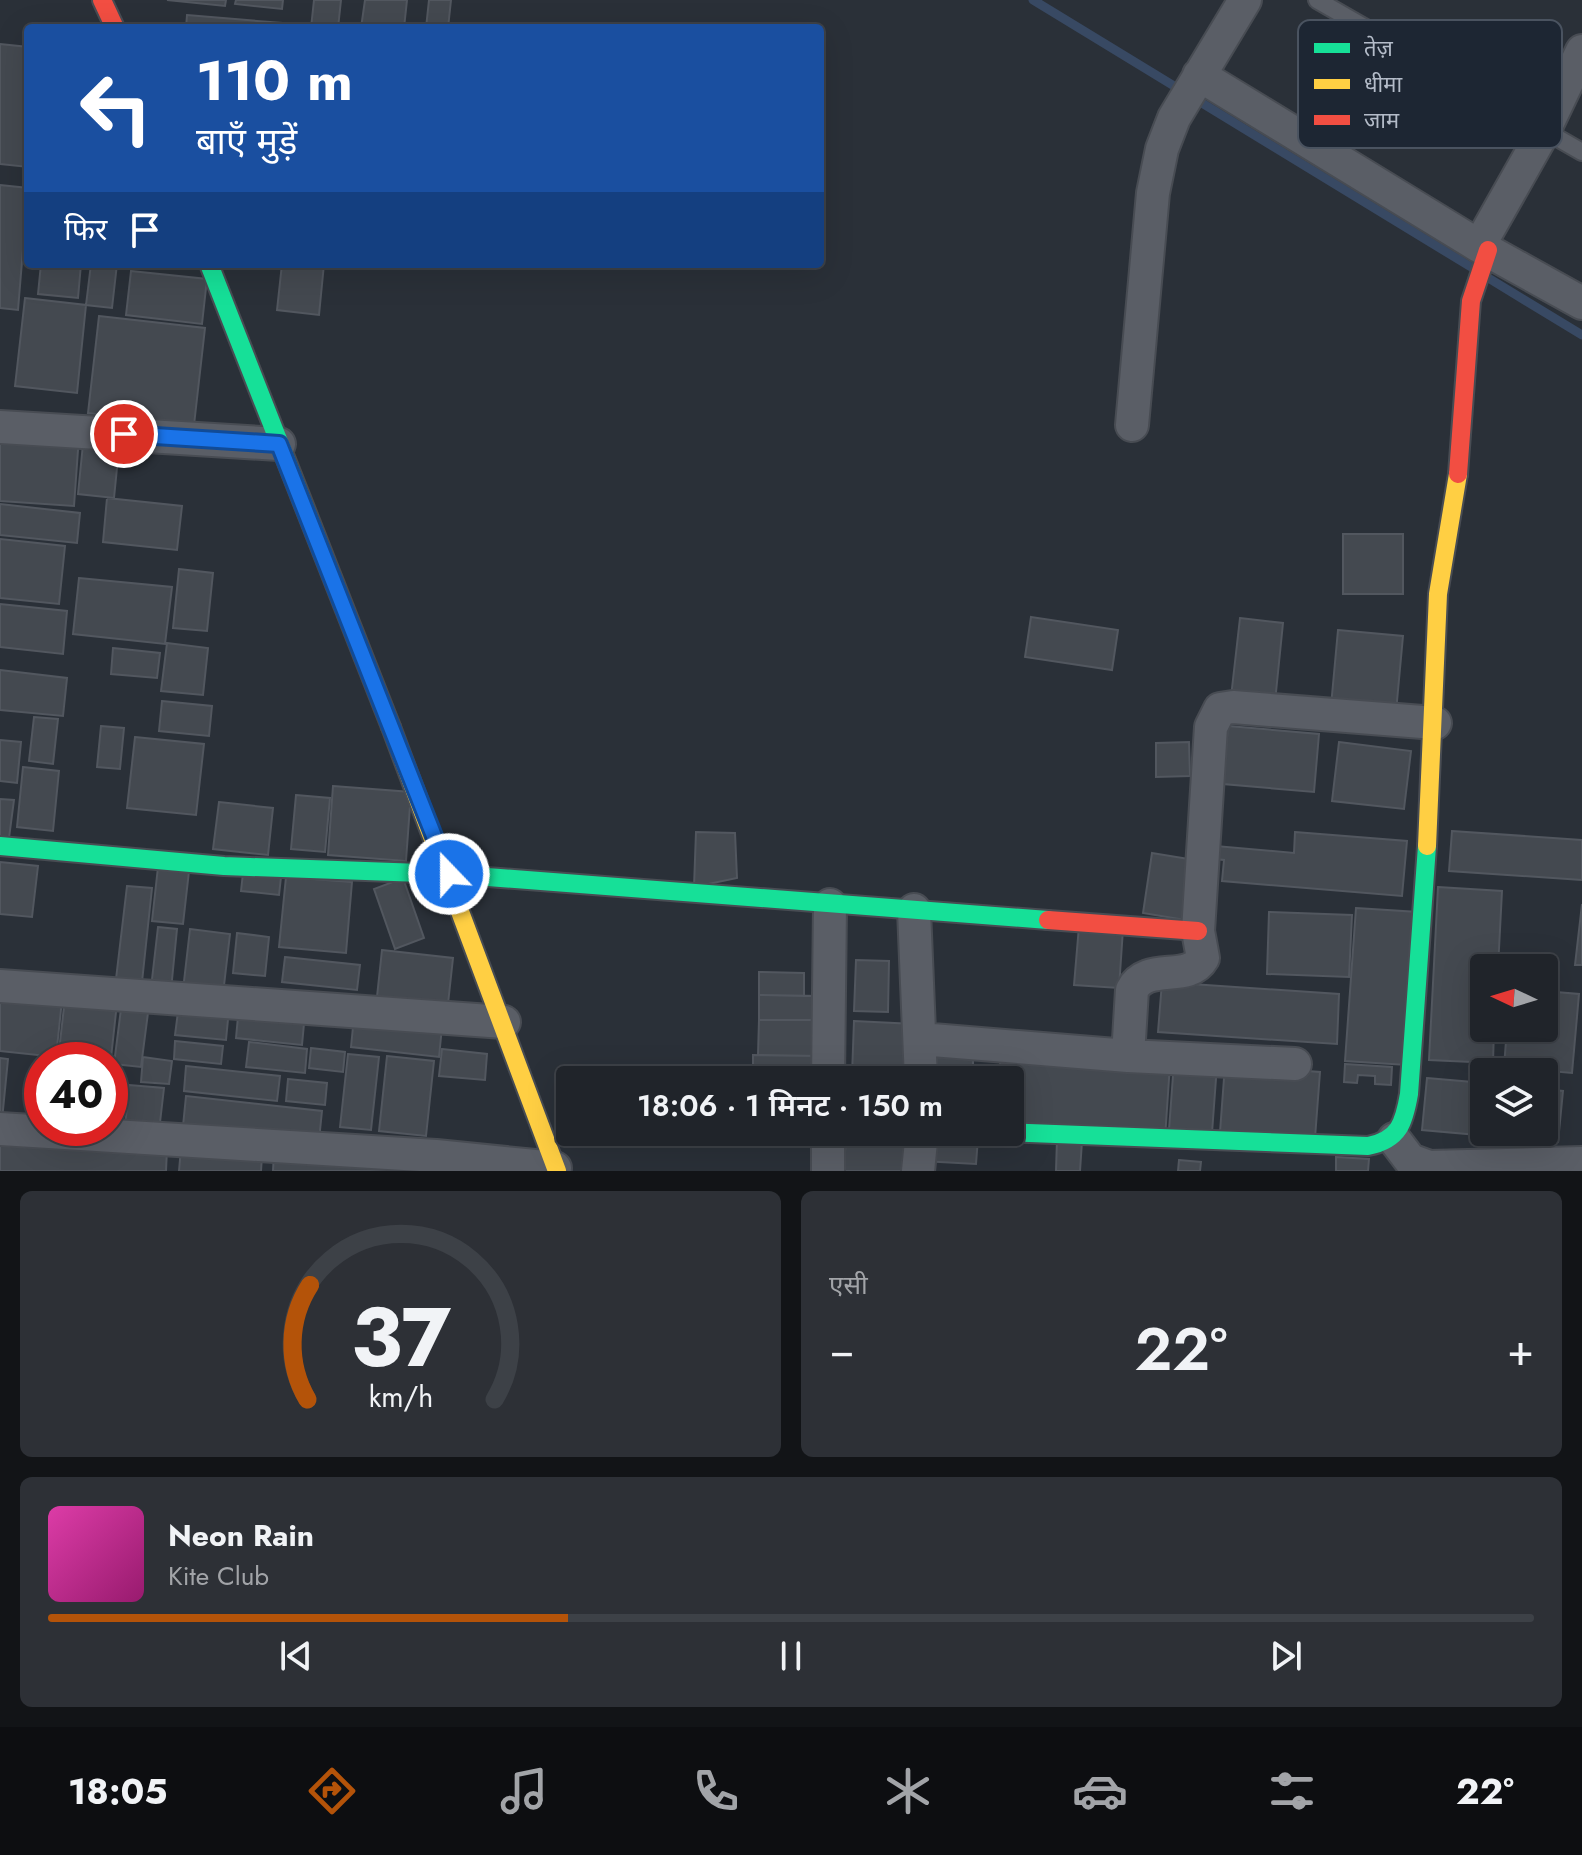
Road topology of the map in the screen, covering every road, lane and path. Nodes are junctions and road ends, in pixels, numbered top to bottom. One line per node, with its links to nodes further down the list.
1 (102, 0): 5 (street)
2 (1245, 0): 7 (street)
3 (1317, 0): 4 (lane)
4 (1352, 20)
5 (113, 24)
6 (1582, 51): 8 (street)
7 (1197, 79): 9 (street); 17 (street)
8 (1562, 93)
9 (1298, 140)
10 (1562, 141): 13 (lane)
11 (1310, 148): 14 (street)
12 (1536, 148): 14 (street)
13 (1582, 152)
14 (1483, 253): 16 (street); 20 (street)
15 (211, 268): 19 (street)
16 (1582, 303)
17 (1132, 425)
18 (0, 427): 19 (street)
19 (279, 444): 22 (street)
20 (1435, 723): 25 (street); 35 (street)
21 (0, 846): 22 (street)
22 (449, 874): 23 (street); 27 (street)
23 (830, 905): 24 (street); 31 (street)
24 (914, 910): 25 (street); 28 (street)
25 (1198, 931): 29 (street)
26 (0, 986): 27 (street)
27 (504, 1022): 39 (street)
28 (920, 1039): 29 (street); 32 (street)
29 (1128, 1056): 30 (street)
30 (1295, 1064)
31 (828, 1066)
32 (921, 1066)
33 (0, 1129): 39 (street)
34 (1024, 1133): 35 (street)
35 (1394, 1139): 38 (street)
36 (828, 1146): 40 (street)
37 (921, 1146): 41 (street)
38 (1582, 1163)
39 (556, 1169)
40 (828, 1171)
41 (918, 1171)

